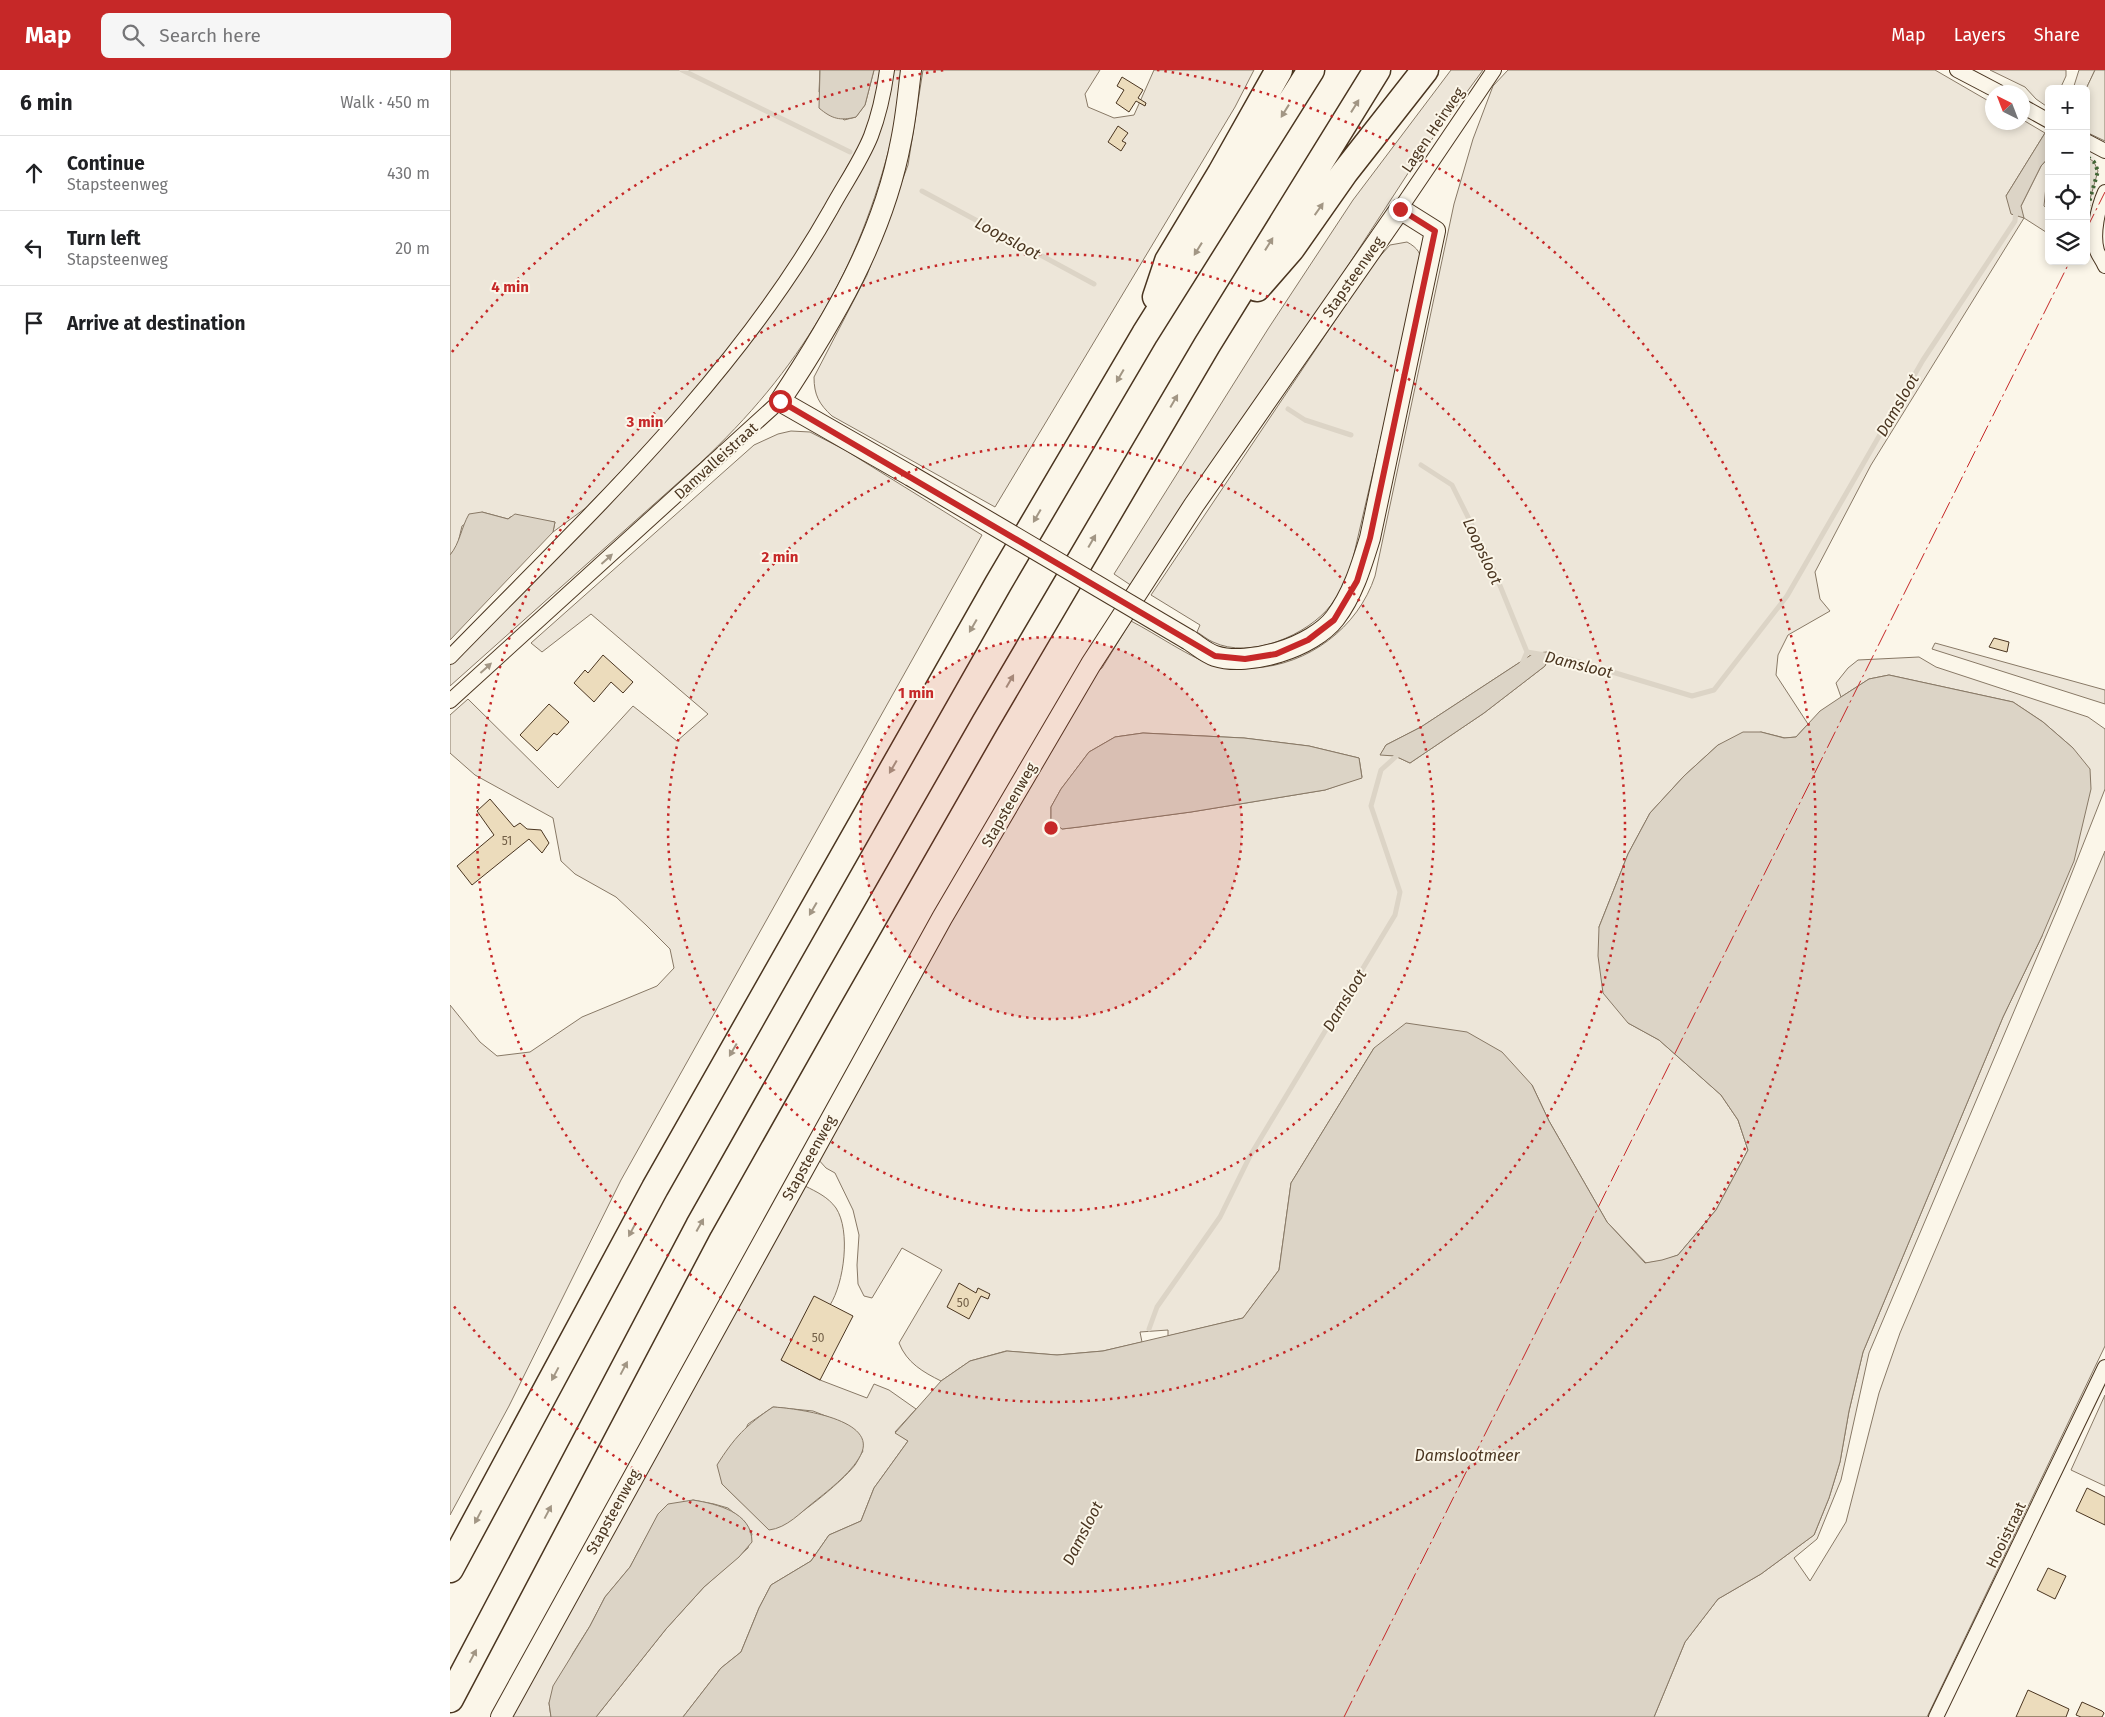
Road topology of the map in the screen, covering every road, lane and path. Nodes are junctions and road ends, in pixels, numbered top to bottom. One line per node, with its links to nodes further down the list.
1 (887, 70): 22 (street)
2 (911, 70): 21 (street, Damvalleistraat)
3 (1267, 70): 15 (highway)
4 (1279, 70): 15 (highway)
5 (1311, 70): 19 (highway, one-way to 19)
6 (1377, 70): 20 (highway, one-way to 6)
7 (1425, 70): 20 (highway, one-way to 7)
8 (1494, 70): 17 (street, Lagen Heirweg)
9 (1957, 70): 10 (street)
10 (1986, 85)
11 (2030, 111): 12 (street)
12 (2045, 119)
13 (2090, 143): 14 (street)
14 (2105, 151)
15 (1221, 173): 19 (highway)
16 (2105, 192): 18 (street)
17 (1400, 209): 21 (street, bridge); 27 (street, Stapsteenweg)
18 (2105, 266)
19 (1145, 334): 25 (highway, one-way to 25)
20 (1207, 345): 26 (highway, one-way to 20)
21 (780, 401): 23 (street, Damvalleistraat, one-way to 21)
22 (450, 657)
23 (450, 701)
24 (2105, 1367): 28 (street, Hooistraat)
25 (450, 1569)
26 (450, 1699)
27 (501, 1717)
28 (1936, 1717)

